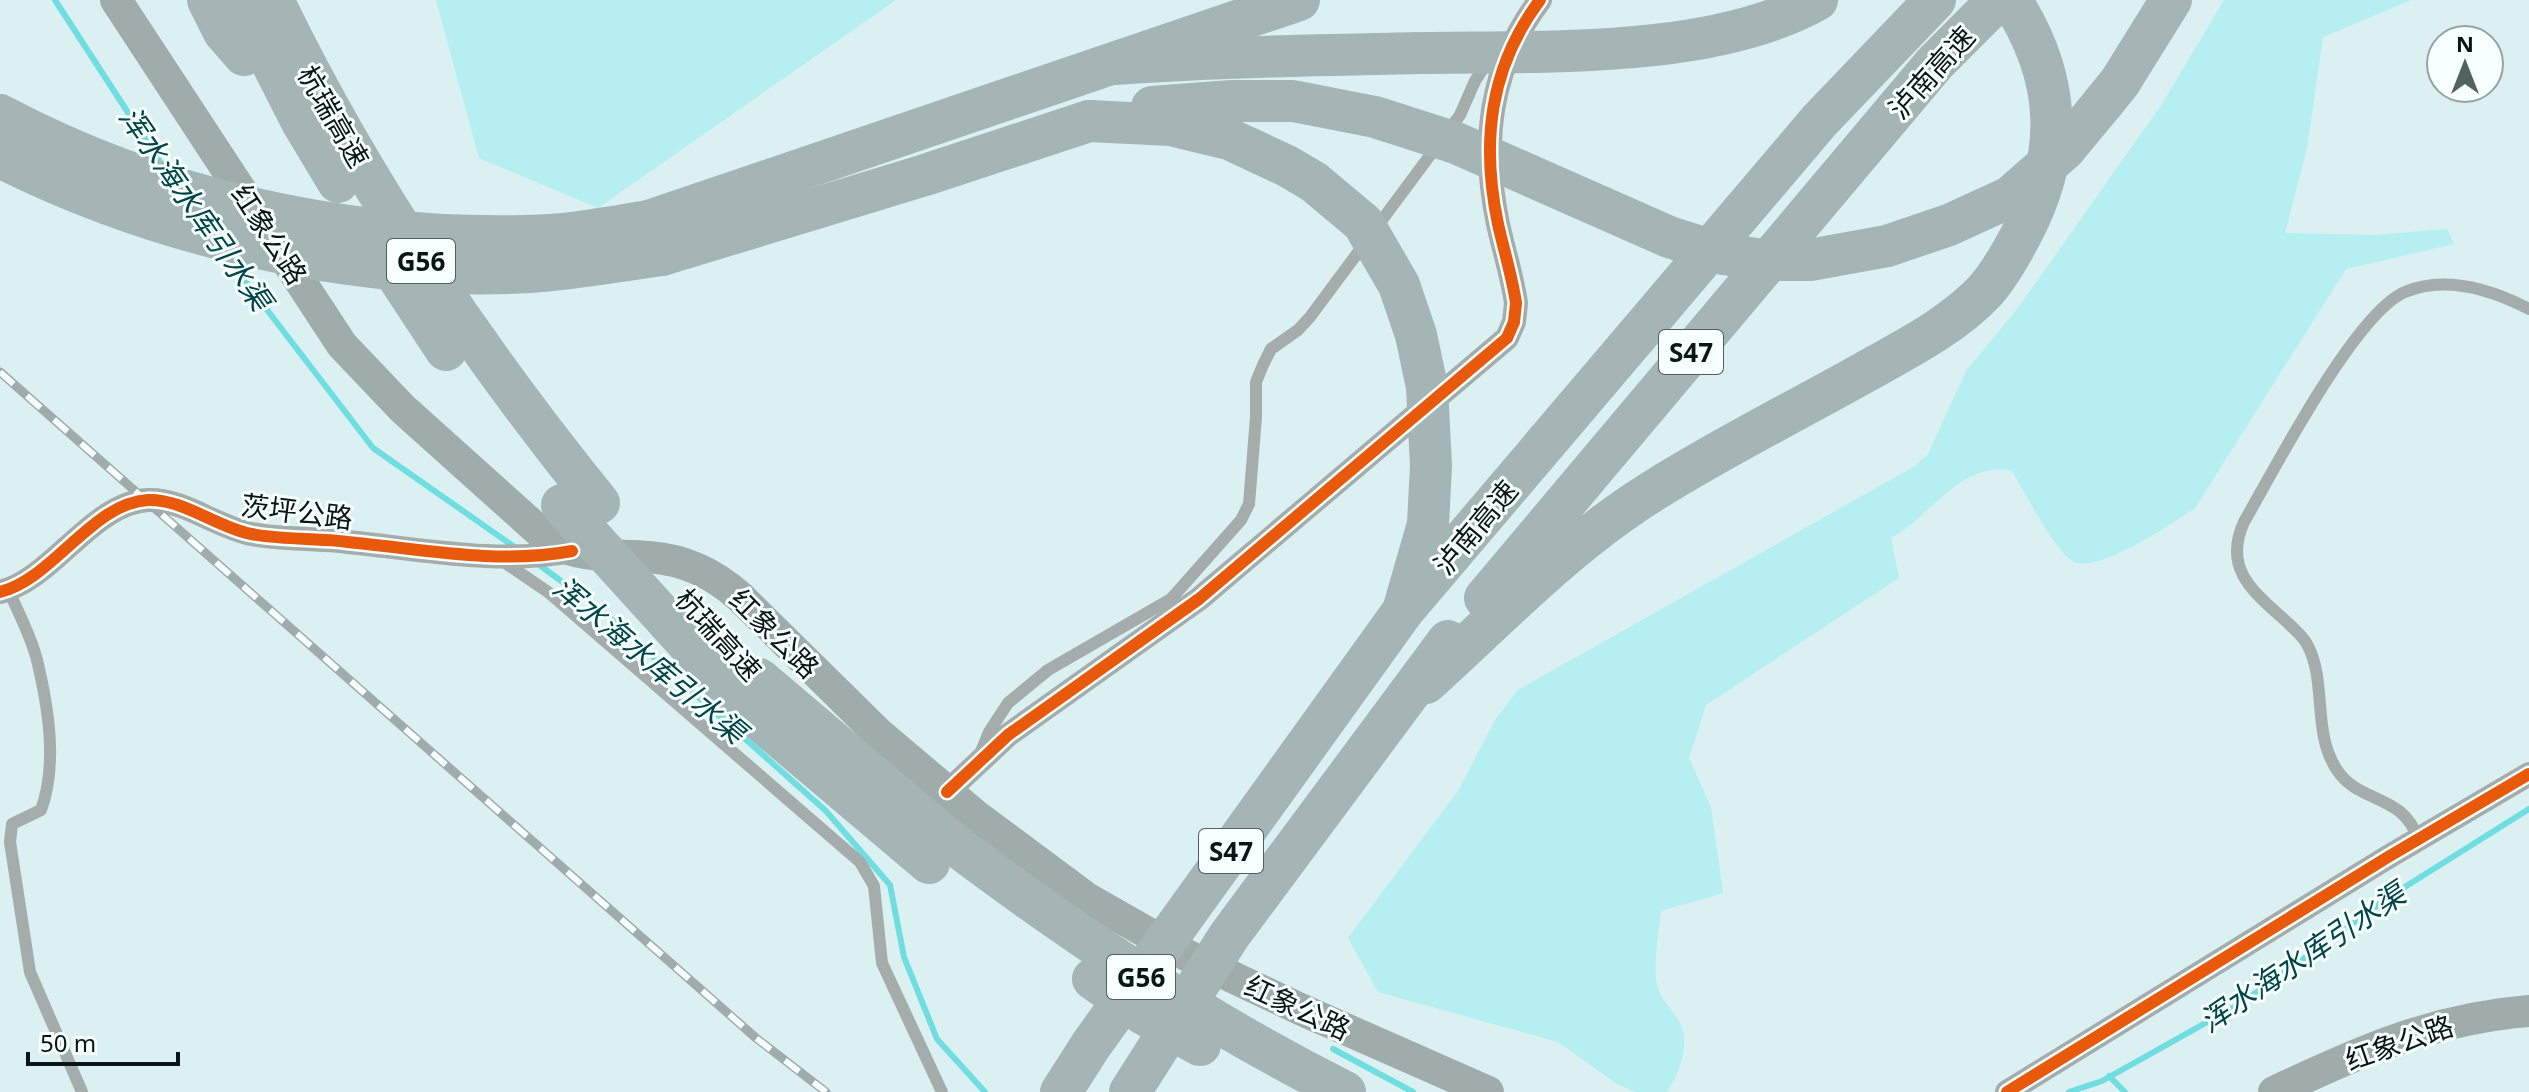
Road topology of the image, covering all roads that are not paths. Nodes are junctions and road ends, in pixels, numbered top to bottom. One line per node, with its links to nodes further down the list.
1 (116, 0): 20 (main road, 红象公路)
2 (208, 0): 15 (highway)
3 (240, 0): 15 (highway, 杭瑞高速 / G56)
4 (273, 0): 15 (highway, 杭瑞高速 / G56)
5 (303, 0): 15 (highway)
6 (1299, 0): 13 (highway)
7 (1817, 0): 13 (highway, bridge)
8 (1935, 0): 23 (highway, 泸南高速 / S47)
9 (1998, 0): 24 (highway, 泸南高速 / S47, bridge)
10 (2011, 0): 24 (highway)
11 (2171, 0): 16 (highway, bridge)
12 (1539, 2): 25 (lane); 25 (street)
13 (1115, 64): 18 (highway)
14 (0, 115): 18 (highway, bridge)
15 (318, 120): 29 (highway, 杭瑞高速 / G56, bridge)
16 (1089, 121): 18 (highway); 23 (highway, bridge)
17 (0, 157): 18 (highway, bridge)
18 (656, 238)
19 (2529, 309): 28 (lane)
20 (572, 551): 21 (street, 茨坪公路); 27 (main road, 红象公路)
21 (499, 555): 22 (street, 茨坪公路); 32 (lane)
22 (4, 591): 31 (lane)
23 (1403, 611): 33 (highway, 泸南高速 / S47, bridge)
24 (1401, 705): 34 (highway, 泸南高速 / S47, bridge)
25 (975, 765): 27 (street)
26 (2529, 774): 28 (street)
27 (947, 792): 37 (main road, 红象公路)
28 (2418, 839): 38 (street)
29 (940, 852): 35 (highway, 杭瑞高速 / G56); 36 (highway, 杭瑞高速 / G56)
30 (2529, 1011): 39 (main road, 红象公路)
31 (82, 1092)
32 (942, 1092)
33 (1061, 1092)
34 (1130, 1092)
35 (1286, 1092)
36 (1345, 1092)
37 (1488, 1092)
38 (2007, 1092)
39 (2274, 1092)

